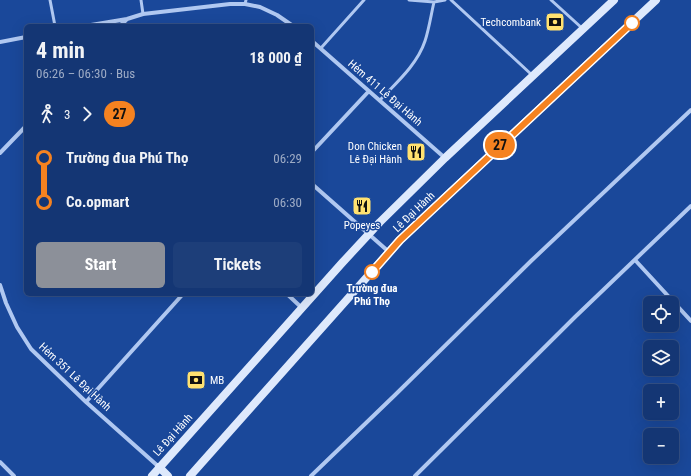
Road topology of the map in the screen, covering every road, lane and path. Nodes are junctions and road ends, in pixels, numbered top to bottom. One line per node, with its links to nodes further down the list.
1 (50, 0): 14 (lane)
2 (141, 0): 12 (lane)
3 (364, 0): 22 (lane)
4 (410, 0): 11 (lane)
5 (445, 0): 11 (lane)
6 (451, 0): 23 (lane)
7 (551, 0): 18 (lane)
8 (614, 0): 18 (main road, Lê Đại Hành)
9 (656, 0): 34 (main road, Lê Đại Hành)
10 (246, 2): 12 (street); 17 (street)
11 (434, 2): 25 (lane)
12 (143, 14): 13 (street)
13 (127, 19): 15 (street); 16 (street)
14 (55, 24)
15 (97, 24)
16 (122, 24)
17 (290, 24)
18 (583, 29): 23 (main road, Lê Đại Hành)
19 (24, 37): 20 (street)
20 (0, 42)
21 (314, 43): 22 (street, Hẻm 411 Lê Đại Hành)
22 (321, 48): 24 (street, Hẻm 411 Lê Đại Hành)
23 (534, 76): 30 (main road, Lê Đại Hành)
24 (369, 91): 25 (street, Hẻm 411 Lê Đại Hành); 28 (street)
25 (380, 100): 30 (street, Hẻm 411 Lê Đại Hành)
26 (691, 110): 50 (street)
27 (24, 128): 29 (street)
28 (314, 150)
29 (0, 153)
30 (445, 158): 33 (main road, Lê Đại Hành)
31 (314, 186): 33 (street)
32 (691, 206): 35 (street)
33 (369, 234): 34 (street); 37 (main road, Lê Đại Hành)
34 (389, 252): 49 (main road, Lê Đại Hành)
35 (635, 260): 42 (street); 51 (street)
36 (0, 285): 43 (street, Hẻm 351 Lê Đại Hành)
37 (314, 294)
38 (181, 296): 43 (street)
39 (289, 296): 41 (street)
40 (313, 296): 41 (main road, Lê Đại Hành)
41 (302, 308): 45 (main road, Lê Đại Hành)
42 (691, 321)
43 (86, 402): 45 (street, Hẻm 351 Lê Đại Hành)
44 (0, 462): 46 (street)
45 (159, 467): 47 (main road, Lê Đại Hành); 48 (main road)
46 (14, 476)
47 (152, 476)
48 (168, 476)
49 (190, 476)
50 (311, 476)
51 (416, 476)

